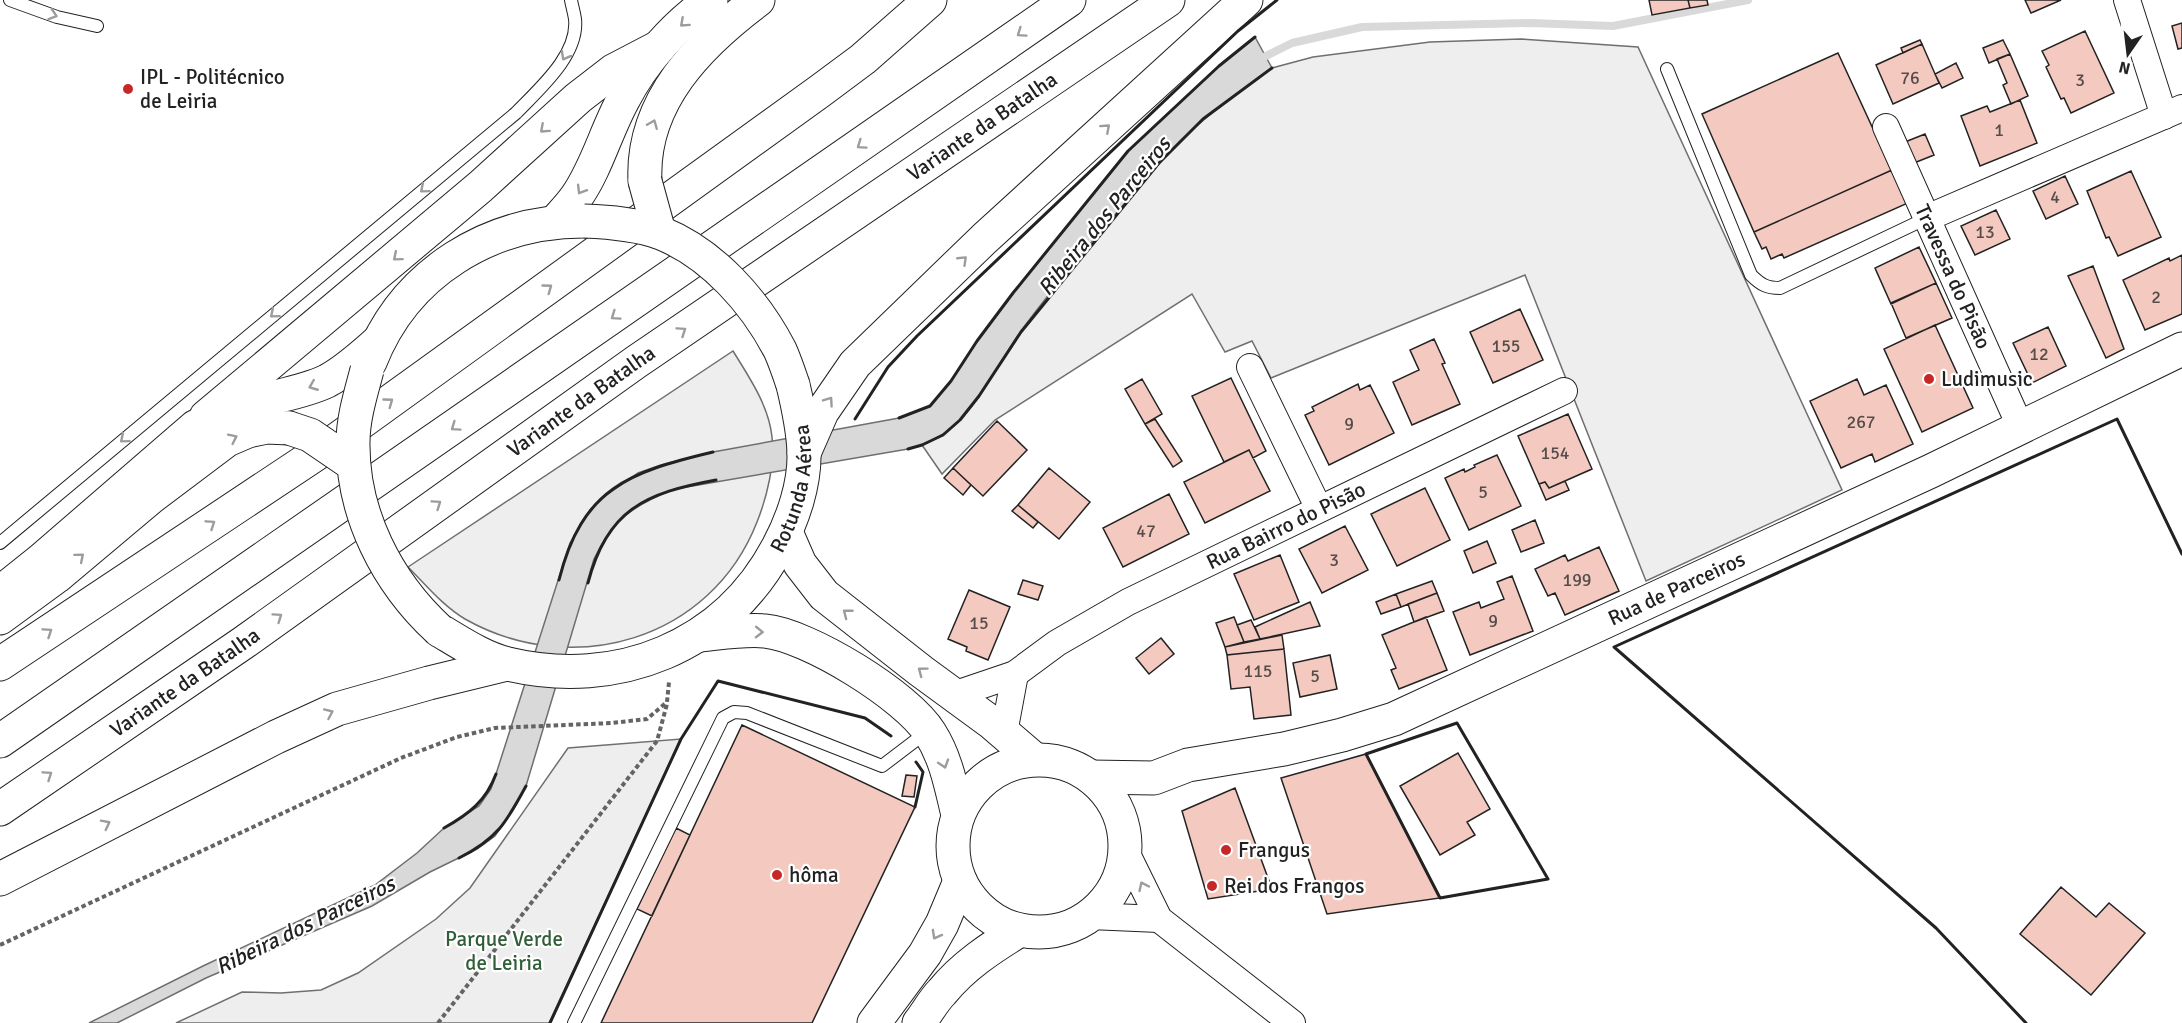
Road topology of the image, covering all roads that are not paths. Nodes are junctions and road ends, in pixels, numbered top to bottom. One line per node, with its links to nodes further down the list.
1 (10, 0): 10 (lane, one-way to 10)
2 (571, 0): 28 (lane, one-way to 28)
3 (711, 0): 11 (main road, one-way to 11)
4 (758, 0): 17 (main road, one-way to 4, bridge)
5 (930, 0): 32 (main road, one-way to 5)
6 (1070, 0): 38 (main road, one-way to 38)
7 (1167, 0): 42 (main road, Variante da Batalha, one-way to 7)
8 (1246, 0): 24 (main road, one-way to 8)
9 (2127, 0): 13 (street)
10 (97, 26)
11 (659, 46): 16 (main road, one-way to 16); 22 (main road, one-way to 22)
12 (1667, 69): 15 (lane)
13 (2173, 112): 15 (street)
14 (1886, 127): 15 (street, Travessa do Pisão)
15 (1927, 218): 23 (street, Travessa do Pisão)
16 (570, 221): 17 (main road, Rotunda Aérea, bridge); 19 (main road, Rotunda Aérea)
17 (659, 232): 24 (main road, Rotunda Aérea, bridge)
18 (2182, 349): 23 (main road, Rua de Parceiros)
19 (373, 356): 22 (main road, one-way to 22); 25 (main road, Rotunda Aérea, bridge)
20 (1250, 367): 26 (street)
21 (1564, 391): 26 (street, Rua Bairro do Pisão)
22 (195, 426): 29 (main road)
23 (2020, 426): 41 (main road, Rua de Parceiros)
24 (804, 453): 27 (main road, Rotunda Aérea)
25 (354, 465): 30 (main road, one-way to 25, bridge); 33 (main road, Rotunda Aérea, bridge)
26 (1319, 509): 34 (street, Rua Bairro do Pisão)
27 (786, 532): 31 (main road, Rotunda Aérea); 35 (main road, one-way to 27)
28 (0, 543)
29 (0, 593)
30 (0, 618)
31 (701, 635): 33 (main road, Rotunda Aérea); 36 (main road, one-way to 36)
32 (0, 664)
33 (507, 664): 45 (main road, one-way to 33)
34 (1015, 674): 35 (street, Rua Bairro do Pisão); 37 (street)
35 (953, 695): 37 (main road)
36 (929, 731): 43 (main road, one-way to 43); 50 (lane)
37 (1004, 733): 39 (main road)
38 (0, 741)
39 (1034, 759): 40 (main road); 43 (main road)
40 (1091, 777): 41 (main road, Rua de Parceiros); 44 (main road)
41 (1154, 778): 44 (main road)
42 (0, 809)
43 (958, 815): 46 (main road)
44 (1125, 841): 47 (main road); 48 (street, one-way to 44)
45 (0, 879)
46 (960, 881): 49 (main road); 51 (main road, one-way to 51)
47 (1090, 916): 48 (street); 49 (main road)
48 (1159, 920): 53 (street)
49 (1020, 930): 52 (main road)
50 (574, 1023)
51 (874, 1023)
52 (919, 1023)
53 (1292, 1023)

